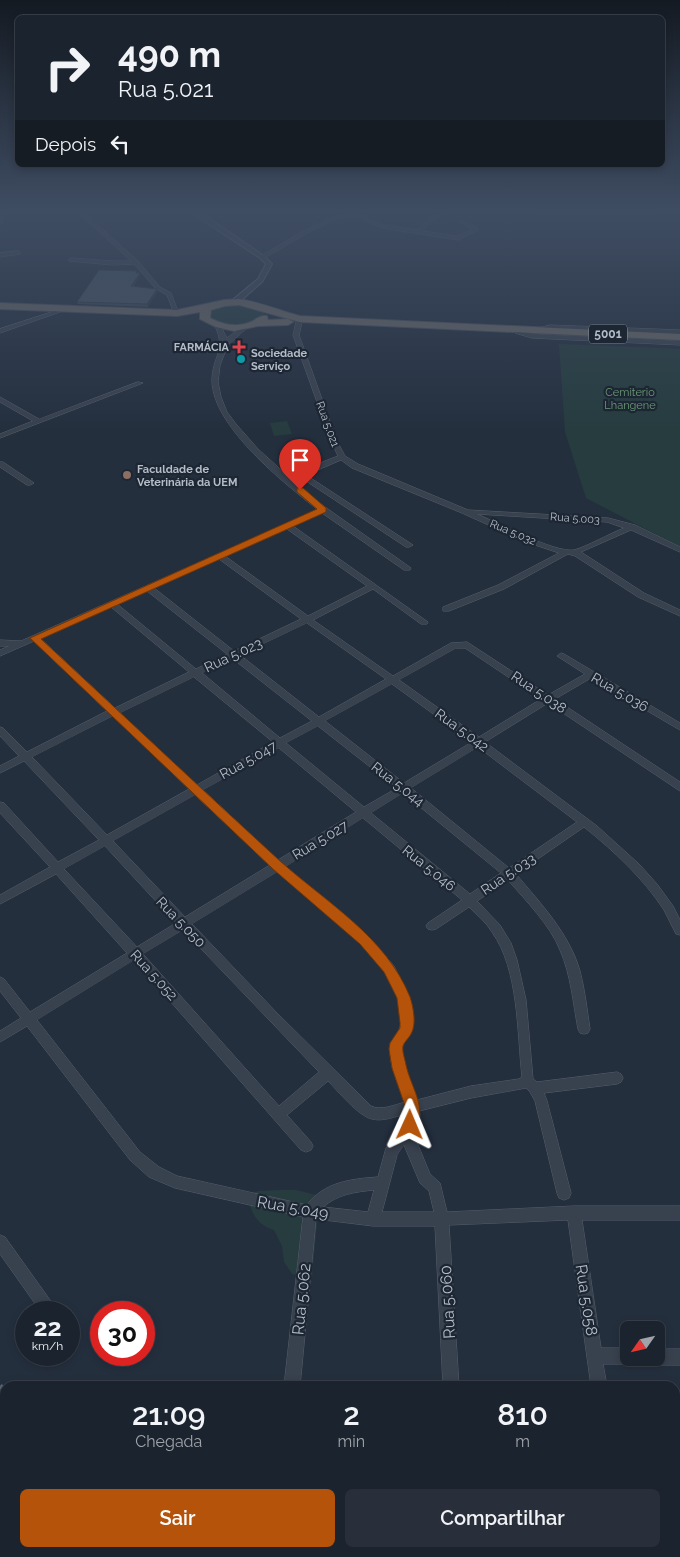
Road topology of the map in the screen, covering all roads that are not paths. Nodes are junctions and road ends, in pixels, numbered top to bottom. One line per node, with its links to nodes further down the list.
1 (155, 285): 10 (street)
2 (256, 285): 4 (street)
3 (258, 285): 5 (street)
4 (234, 302): 5 (highway); 7 (highway)
5 (252, 304): 8 (highway)
6 (0, 308): 9 (highway); 10 (highway)
7 (208, 308): 10 (highway); 13 (highway)
8 (265, 310): 12 (highway); 15 (highway, 5001)
9 (57, 312): 13 (highway, 5001); 16 (street)
10 (177, 313)
11 (298, 322): 12 (highway, 5001); 18 (highway, 5001); 24 (street, Rua 5.021)
12 (256, 323): 14 (highway, 5001)
13 (214, 324): 14 (highway, 5001); 19 (street)
14 (245, 327): 19 (street)
15 (536, 330): 17 (street); 18 (highway, 5001)
16 (0, 331)
17 (680, 332)
18 (680, 340)
19 (223, 348): 27 (street)
20 (140, 383): 22 (street)
21 (0, 399): 22 (street)
22 (38, 421): 23 (street)
23 (0, 436)
24 (342, 458): 26 (street, Rua 5.021); 30 (street, Rua 5.032)
25 (0, 464): 28 (street)
26 (300, 474): 27 (street, Rua 5.021); 33 (street)
27 (286, 480): 29 (street)
28 (30, 483)
29 (323, 510): 31 (street); 37 (street)
30 (465, 511): 32 (street, Rua 5.003); 35 (street, Rua 5.032)
31 (287, 525): 36 (street); 38 (street)
32 (632, 527): 34 (street, Rua 5.003); 35 (street)
33 (409, 545)
34 (680, 550)
35 (572, 552): 41 (street); 42 (street, Rua 5.032)
36 (220, 556): 39 (street); 43 (street, Rua 5.042)
37 (407, 568)
38 (372, 586): 43 (street, Rua 5.023); 44 (street)
39 (147, 587): 40 (street); 49 (street, Rua 5.044)
40 (111, 603): 45 (street); 51 (street, Rua 5.046)
41 (446, 609)
42 (680, 613)
43 (307, 620): 49 (street, Rua 5.023); 53 (street, Rua 5.042)
44 (424, 622)
45 (35, 638): 47 (street); 55 (street)
46 (0, 643): 47 (street)
47 (23, 643): 48 (street)
48 (0, 653)
49 (233, 656): 51 (street, Rua 5.023); 56 (street, Rua 5.044)
50 (560, 656): 52 (street, Rua 5.036)
51 (196, 673): 55 (street, Rua 5.023); 60 (street, Rua 5.046)
52 (590, 675): 54 (street, Rua 5.027); 57 (street, Rua 5.036)
53 (392, 680): 54 (street, Rua 5.038); 56 (street, Rua 5.047); 59 (street, Rua 5.042)
54 (548, 698): 59 (street, Rua 5.027); 63 (street, Rua 5.038)
55 (113, 713): 61 (street, Rua 5.023); 65 (street)
56 (318, 722): 60 (street, Rua 5.047); 64 (street, Rua 5.044)
57 (680, 727)
58 (0, 730): 61 (street, Rua 5.050)
59 (479, 741): 64 (street, Rua 5.027); 68 (street, Rua 5.042)
60 (280, 743): 65 (street, Rua 5.047); 67 (street, Rua 5.046)
61 (25, 756): 62 (street, Rua 5.023); 69 (street, Rua 5.050)
62 (0, 770)
63 (680, 787)
64 (404, 788): 67 (street, Rua 5.027); 72 (street, Rua 5.044)
65 (196, 789): 69 (street, Rua 5.047); 70 (street)
66 (0, 806): 71 (street, Rua 5.052)
67 (363, 814): 70 (street, Rua 5.027); 74 (street, Rua 5.046)
68 (584, 822): 72 (street, Rua 5.033); 77 (street, Rua 5.042)
69 (104, 841): 71 (street, Rua 5.047); 75 (street, Rua 5.050)
70 (277, 866): 75 (street, Rua 5.027); 86 (street)
71 (57, 868): 73 (street, Rua 5.047); 78 (street, Rua 5.052)
72 (509, 874): 74 (street, Rua 5.033); 81 (street, Rua 5.044)
73 (0, 900)
74 (469, 900): 76 (street, Rua 5.033); 85 (street, Rua 5.046)
75 (182, 924): 78 (street, Rua 5.027); 83 (street, Rua 5.050)
76 (432, 926)
77 (680, 931)
78 (135, 953): 80 (street, Rua 5.027); 87 (street, Rua 5.052)
79 (0, 982): 80 (street, Rua 5.049)
80 (30, 1019): 82 (street, Rua 5.027); 92 (street, Rua 5.049)
81 (584, 1029)
82 (0, 1037)
83 (328, 1072): 86 (street, Rua 5.050); 87 (street)
84 (617, 1078): 85 (street)
85 (530, 1085): 86 (street); 91 (street, Rua 5.046)
86 (413, 1106): 88 (street)
87 (278, 1114): 89 (street, Rua 5.052)
88 (406, 1133): 90 (street); 96 (street, Rua 5.060)
89 (306, 1146)
90 (381, 1183): 92 (street); 95 (street)
91 (564, 1194)
92 (310, 1212): 95 (street, Rua 5.049); 103 (street, Rua 5.062)
93 (574, 1213): 94 (street, Rua 5.049); 96 (street, Rua 5.049); 99 (street, Rua 5.058)
94 (680, 1214)
95 (373, 1219): 96 (street, Rua 5.049)
96 (442, 1219): 104 (street, Rua 5.060)
97 (0, 1242): 98 (street)
98 (42, 1301)
99 (596, 1356): 100 (street); 105 (street, Rua 5.058)
100 (620, 1356)
101 (665, 1357): 102 (street)
102 (680, 1357)
103 (293, 1381)
104 (451, 1381)
105 (598, 1381)

